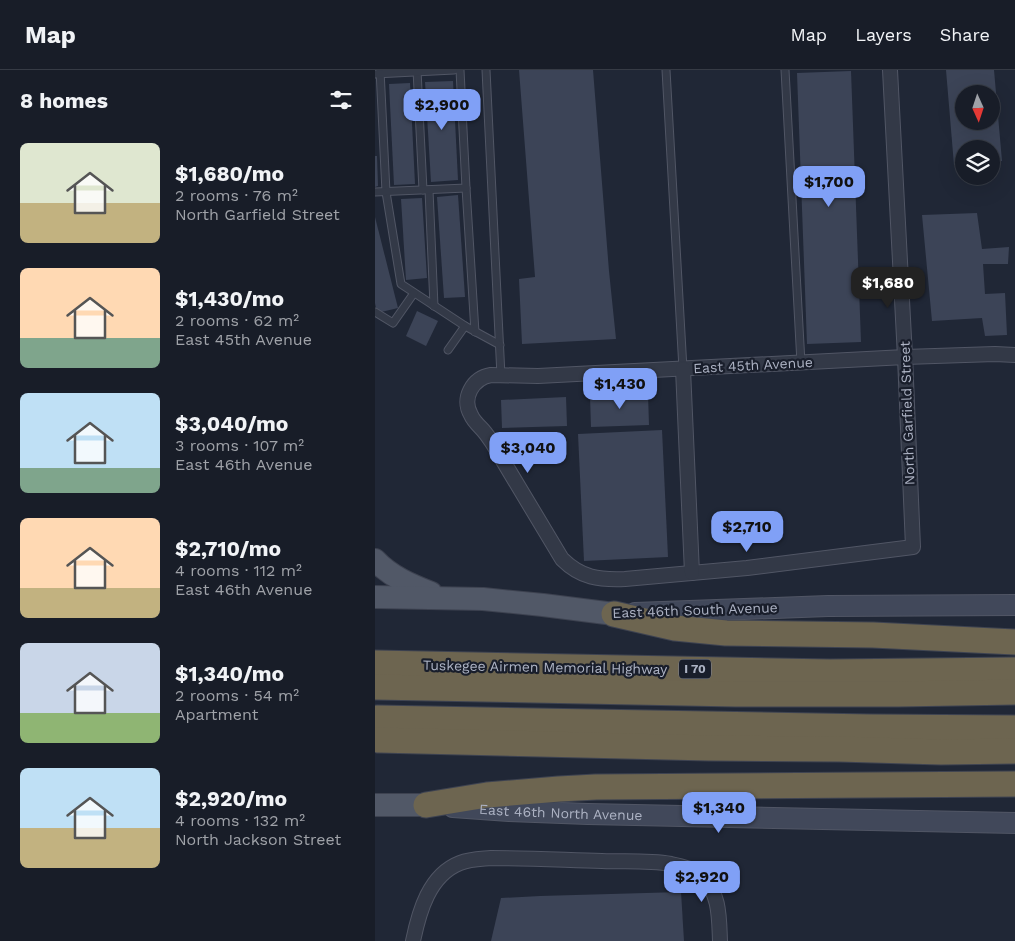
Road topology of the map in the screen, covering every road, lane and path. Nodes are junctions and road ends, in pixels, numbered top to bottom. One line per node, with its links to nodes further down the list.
1 (454, 70): 7 (lane)
2 (460, 70): 9 (lane)
3 (486, 70): 18 (lane)
4 (666, 70): 23 (lane)
5 (785, 70): 22 (lane)
6 (890, 70): 21 (street, North Garfield Street)
7 (417, 71): 8 (lane); 10 (lane)
8 (379, 73): 12 (lane)
9 (466, 188): 10 (lane); 17 (lane)
10 (426, 190): 12 (lane); 14 (lane)
11 (375, 192): 12 (lane)
12 (386, 192): 13 (lane)
13 (414, 293): 14 (lane); 15 (lane)
14 (434, 306): 16 (lane)
15 (375, 312)
16 (465, 326): 17 (lane); 19 (lane)
17 (475, 332): 18 (lane)
18 (500, 345): 24 (lane)
19 (448, 350)
20 (1015, 355): 21 (street, East 45th Avenue)
21 (905, 357): 22 (street, East 45th Avenue); 26 (street, North Garfield Street)
22 (801, 363): 23 (street, East 45th Avenue)
23 (683, 369): 24 (street, East 45th Avenue); 26 (street)
24 (496, 376): 26 (street)
25 (375, 560): 28 (main road)
26 (692, 573)
27 (375, 597): 28 (main road, East 46th South Avenue)
28 (444, 598): 30 (main road, East 46th South Avenue)
29 (1015, 605): 30 (main road, East 46th South Avenue)
30 (614, 614): 31 (highway)
31 (1015, 642)
32 (375, 664): 33 (highway, Tuskegee Airmen Memorial Highway / I 70)
33 (1015, 670)
34 (375, 687): 35 (highway)
35 (1015, 692)
36 (1015, 728): 37 (highway)
37 (1015, 751)
38 (1015, 784): 40 (highway)
39 (375, 805): 40 (main road, East 46th North Avenue)
40 (426, 805): 41 (main road, East 46th North Avenue)
41 (1015, 823)
42 (413, 941): 43 (street)
43 (720, 941)

